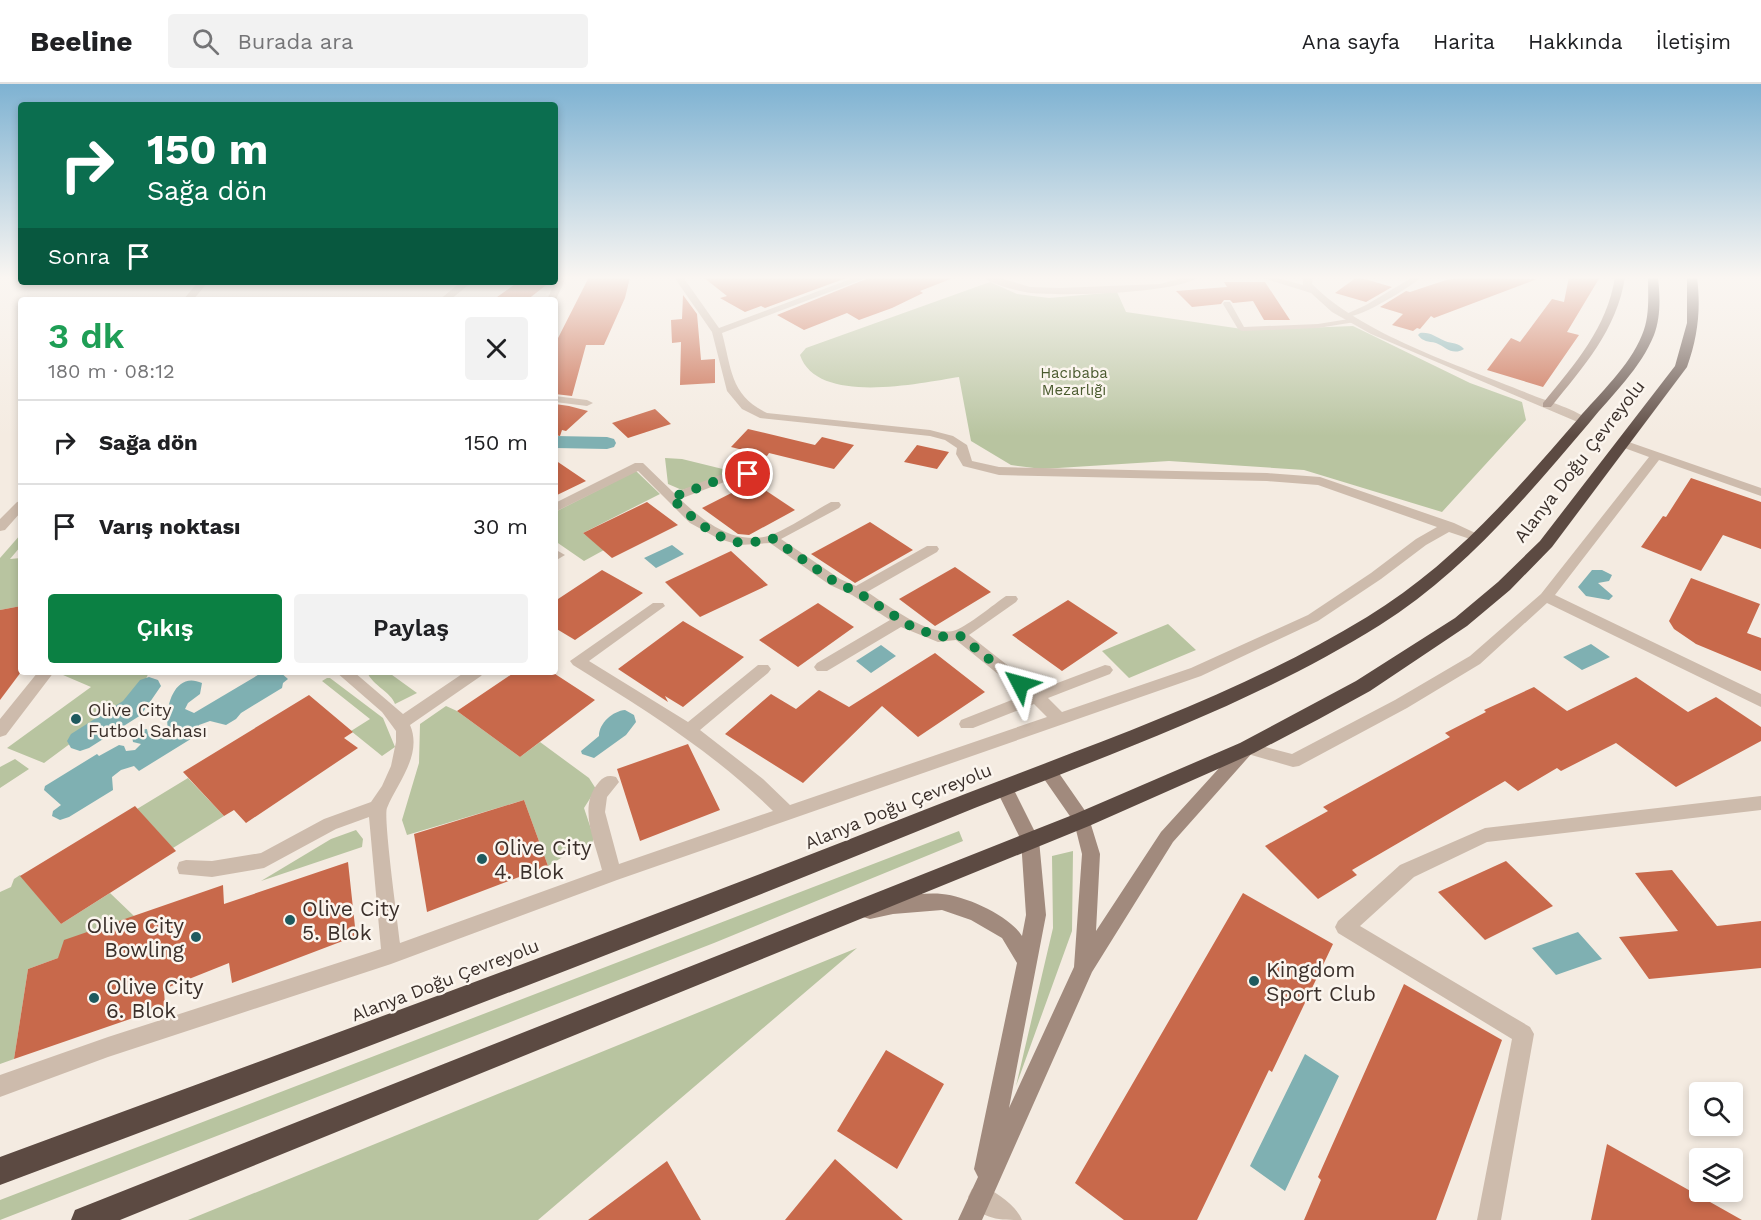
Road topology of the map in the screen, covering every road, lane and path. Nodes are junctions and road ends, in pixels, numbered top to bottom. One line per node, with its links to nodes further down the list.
1 (722, 330): 6 (street)
2 (1373, 330): 9 (street)
3 (1603, 330): 9 (street)
4 (1650, 330): 10 (highway, Alanya Doğu Çevreyolu)
5 (1693, 330): 11 (highway, Alanya Doğu Çevreyolu)
6 (717, 332): 19 (street)
7 (558, 399): 8 (street)
8 (587, 403)
9 (1547, 405): 10 (street)
10 (1584, 421): 21 (highway, Alanya Doğu Çevreyolu)
11 (1623, 444): 12 (street); 43 (highway, Alanya Doğu Çevreyolu)
12 (1657, 455): 14 (street); 25 (street)
13 (748, 474): 15 (street)
14 (1761, 492)
15 (671, 498): 17 (street); 22 (street)
16 (835, 505): 22 (street)
17 (558, 506)
18 (18, 508): 20 (street)
19 (1449, 526): 21 (street); 38 (street)
20 (0, 527)
21 (1479, 537): 44 (highway, Alanya Doğu Çevreyolu)
22 (772, 538): 24 (street)
23 (932, 549): 24 (street)
24 (857, 592): 28 (street)
25 (1546, 597): 37 (street); 43 (street)
26 (1011, 599): 29 (street)
27 (658, 606): 41 (street)
28 (901, 620): 29 (street); 30 (street)
29 (959, 635): 36 (street)
30 (822, 667)
31 (764, 669): 41 (street)
32 (1105, 670): 36 (street)
33 (44, 675): 42 (street)
34 (347, 675): 39 (street)
35 (472, 675): 39 (street)
36 (1036, 696): 38 (street); 40 (street)
37 (1761, 702)
38 (1060, 720): 49 (street)
39 (401, 723): 48 (street)
40 (967, 724)
41 (688, 730): 49 (street)
42 (0, 731)
43 (1247, 748): 50 (highway, Alanya Doğu Çevreyolu); 57 (street)
44 (1048, 771): 46 (highway, Alanya Doğu Çevreyolu); 50 (street)
45 (610, 782): 53 (street)
46 (1004, 787): 51 (street); 59 (highway, Alanya Doğu Çevreyolu)
47 (1761, 803): 64 (street)
48 (377, 808): 52 (street); 55 (street)
49 (788, 813): 53 (street)
50 (1082, 820): 51 (highway, Alanya Doğu Çevreyolu); 57 (street)
51 (1030, 840): 54 (highway, Alanya Doğu Çevreyolu); 56 (street)
52 (186, 868)
53 (612, 874): 55 (street)
54 (835, 919): 56 (street); 61 (highway, Alanya Doğu Çevreyolu)
55 (391, 955): 58 (street)
56 (1028, 964): 60 (street)
57 (1084, 967): 60 (street)
58 (0, 1086)
59 (0, 1171)
60 (980, 1197): 62 (street); 63 (street)
61 (85, 1220)
62 (970, 1220)
63 (1010, 1220)
64 (1489, 1220)

